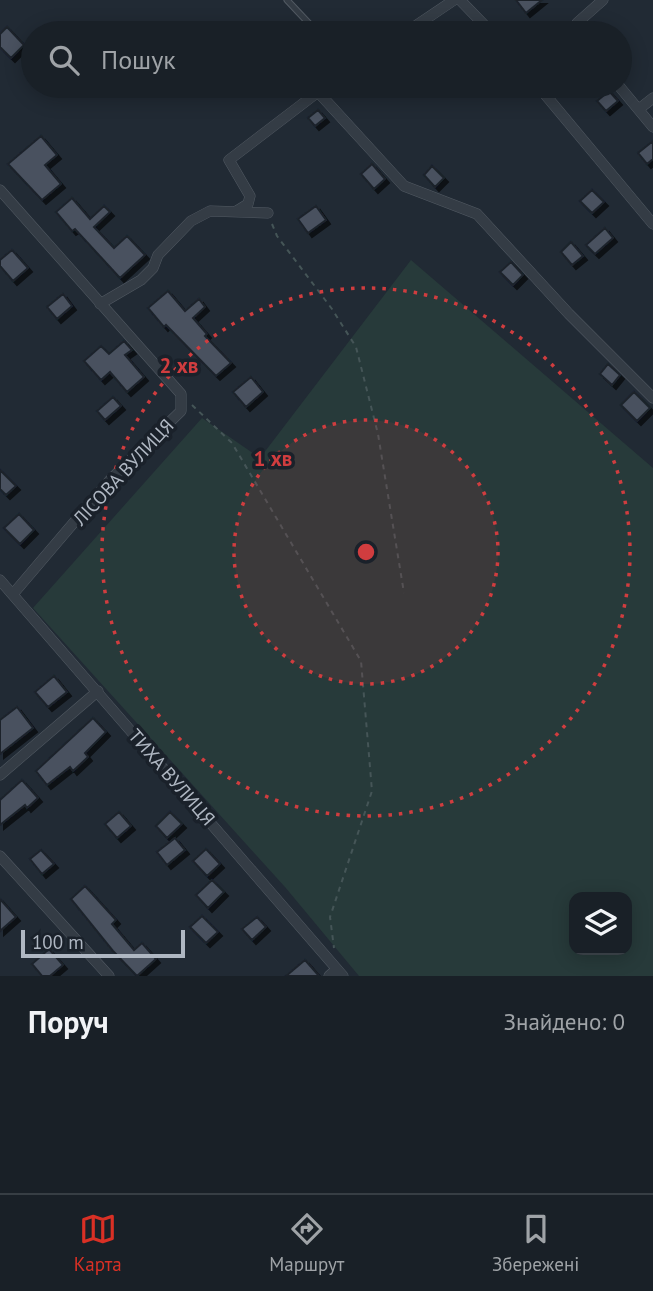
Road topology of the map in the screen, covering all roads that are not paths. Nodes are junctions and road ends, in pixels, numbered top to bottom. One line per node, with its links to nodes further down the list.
1 (287, 0): 5 (lane)
2 (454, 0): 6 (street)
3 (460, 0): 7 (street)
4 (603, 0): 8 (street)
5 (307, 21)
6 (423, 21)
7 (480, 21)
8 (579, 21)
9 (311, 98): 17 (street)
10 (331, 98): 21 (street)
11 (548, 98): 19 (street)
12 (629, 98): 14 (street)
13 (653, 98): 14 (street)
14 (639, 109): 15 (street)
15 (653, 127)
16 (0, 190): 20 (street, ЛІСОВА ВУЛИЦЯ)
17 (235, 212): 18 (street); 20 (street)
18 (268, 213)
19 (653, 224)
20 (100, 304): 23 (street, ЛІСОВА ВУЛИЦЯ)
21 (653, 398)
22 (0, 580): 23 (street, ТИХА ВУЛИЦЯ)
23 (13, 594): 24 (street, ТИХА ВУЛИЦЯ)
24 (98, 691): 25 (street); 27 (street, ТИХА ВУЛИЦЯ)
25 (0, 775)
26 (0, 856): 28 (street)
27 (337, 974)
28 (109, 976)

